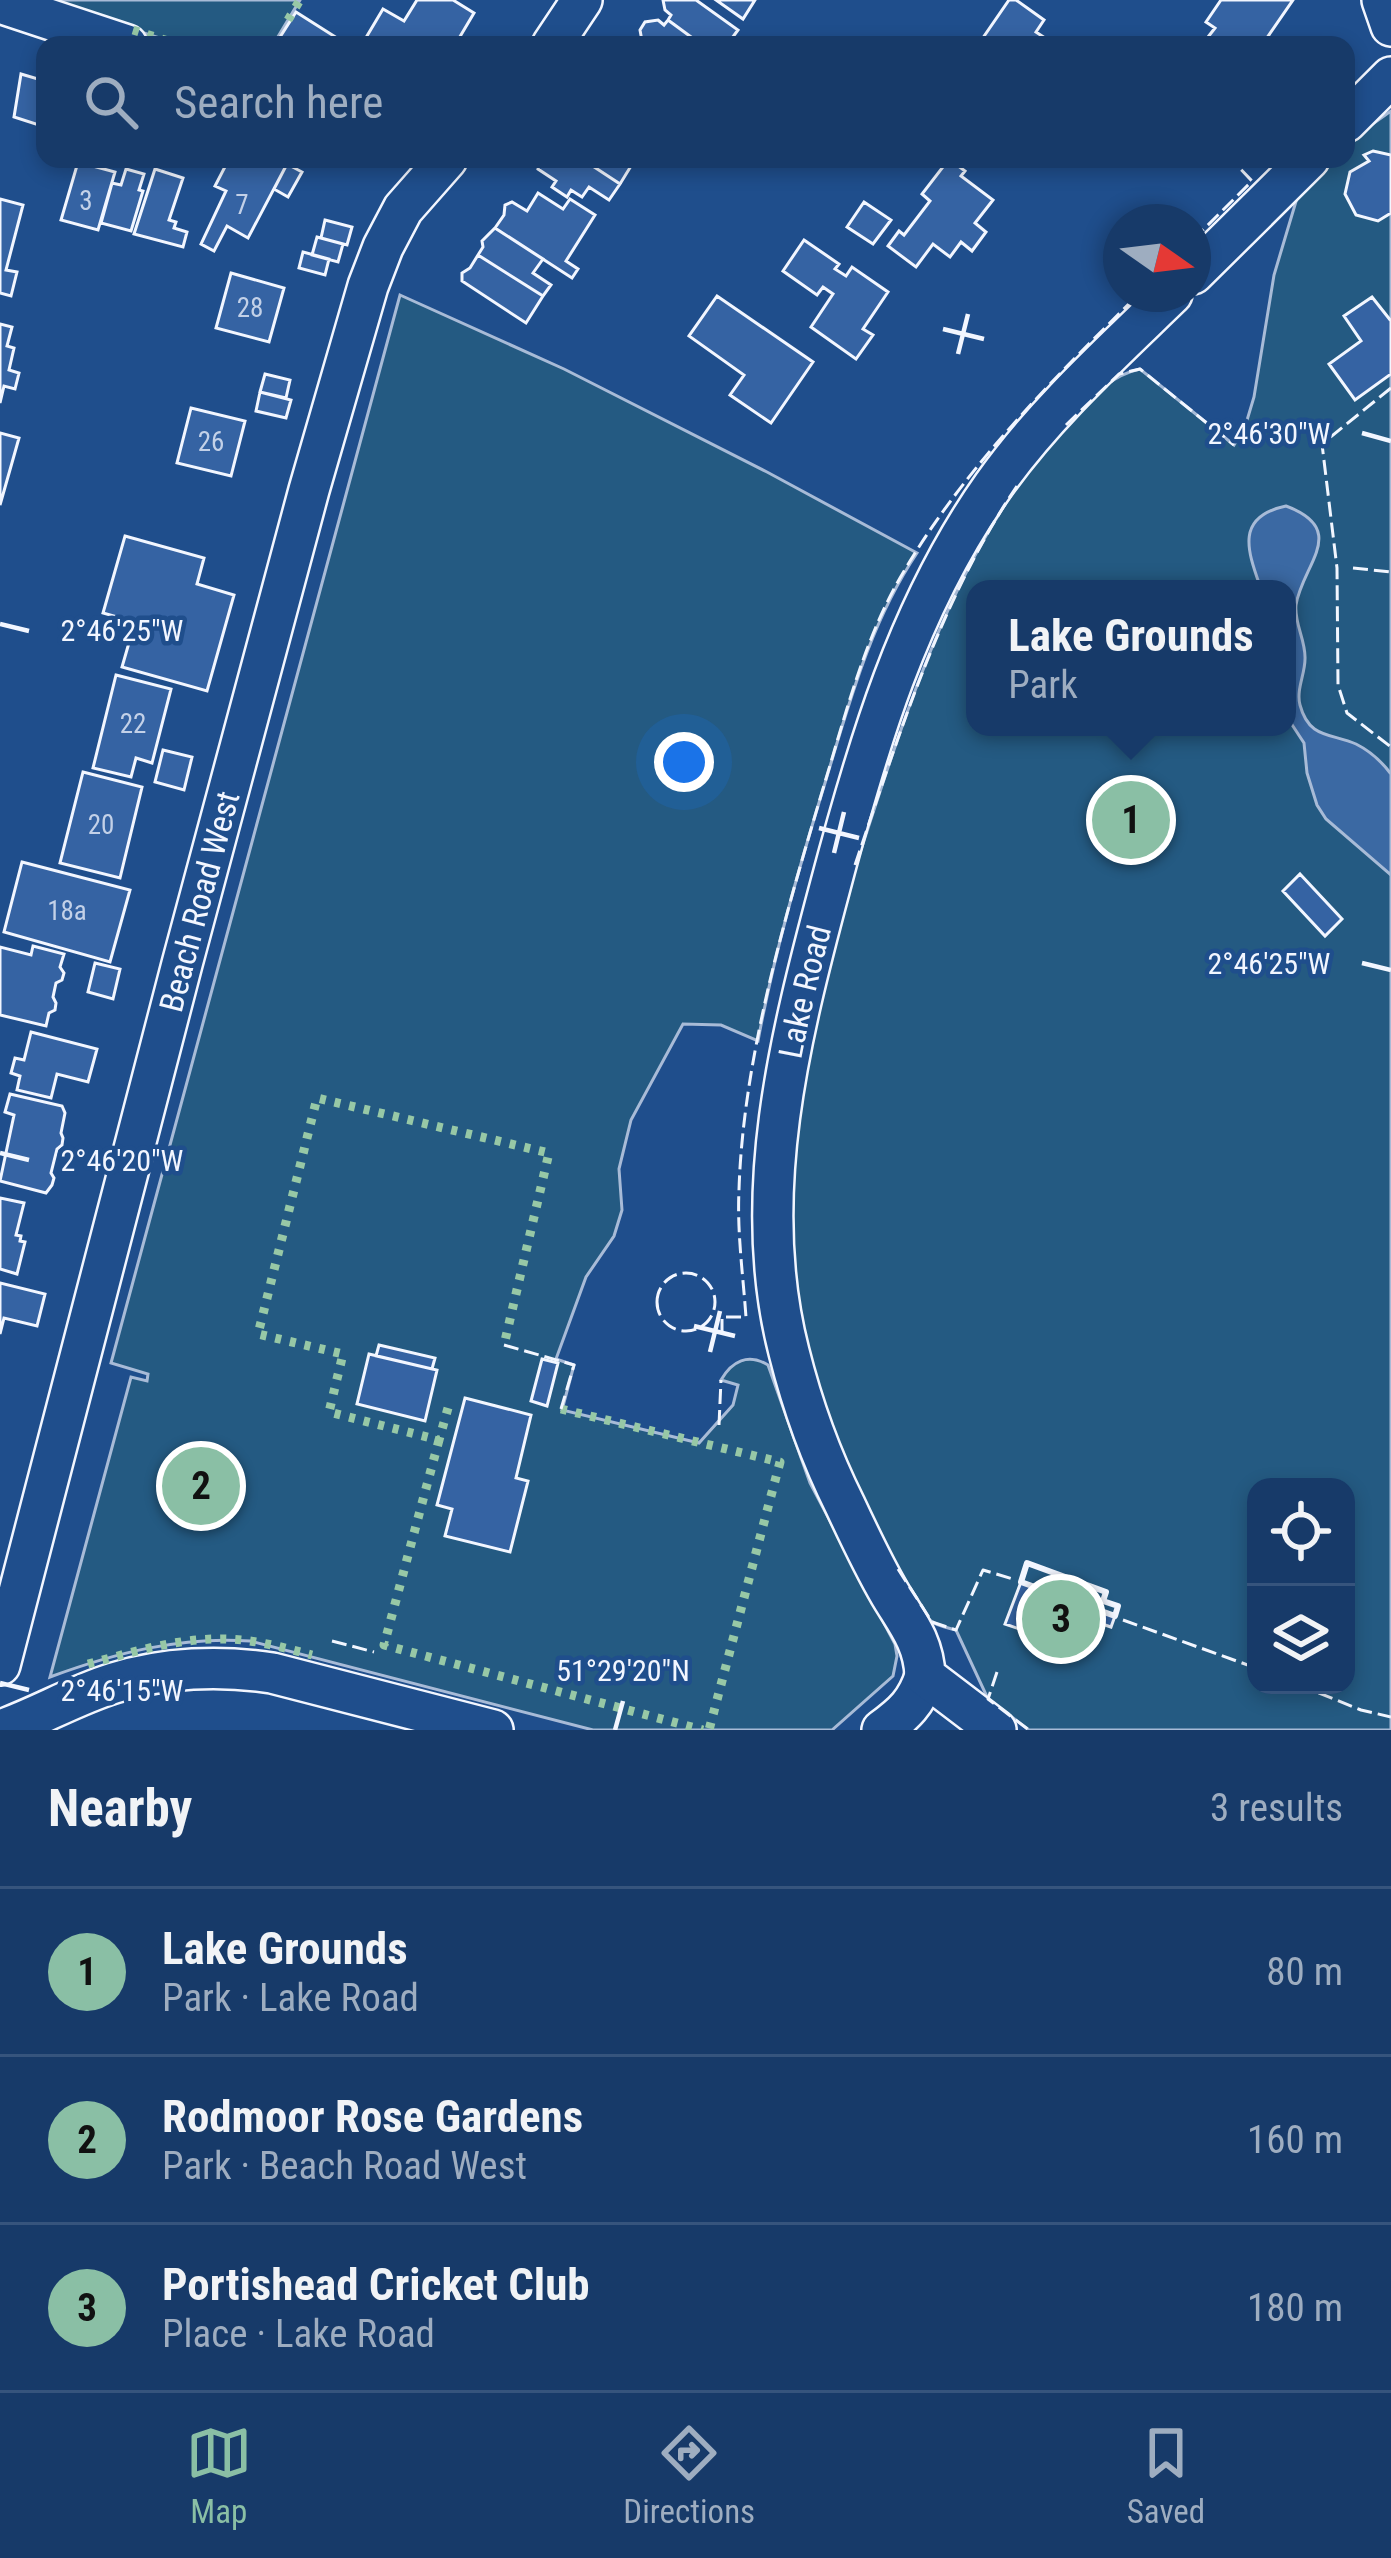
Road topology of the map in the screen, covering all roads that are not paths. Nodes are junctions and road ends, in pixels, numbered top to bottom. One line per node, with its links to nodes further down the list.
1 (583, 0): 6 (street)
2 (1382, 0): 4 (street)
3 (1, 2): 5 (street)
4 (1391, 26)
5 (101, 36)
6 (558, 36)
7 (1391, 77): 8 (street)
8 (1355, 113)
9 (439, 168): 13 (street, Beach Road West)
10 (1301, 168): 11 (street)
11 (1211, 257)
12 (1153, 312): 14 (street, Lake Road)
13 (0, 1665)
14 (925, 1676): 17 (street); 18 (street)
15 (2, 1730): 16 (street)
16 (493, 1730)
17 (882, 1730)
18 (996, 1730)

